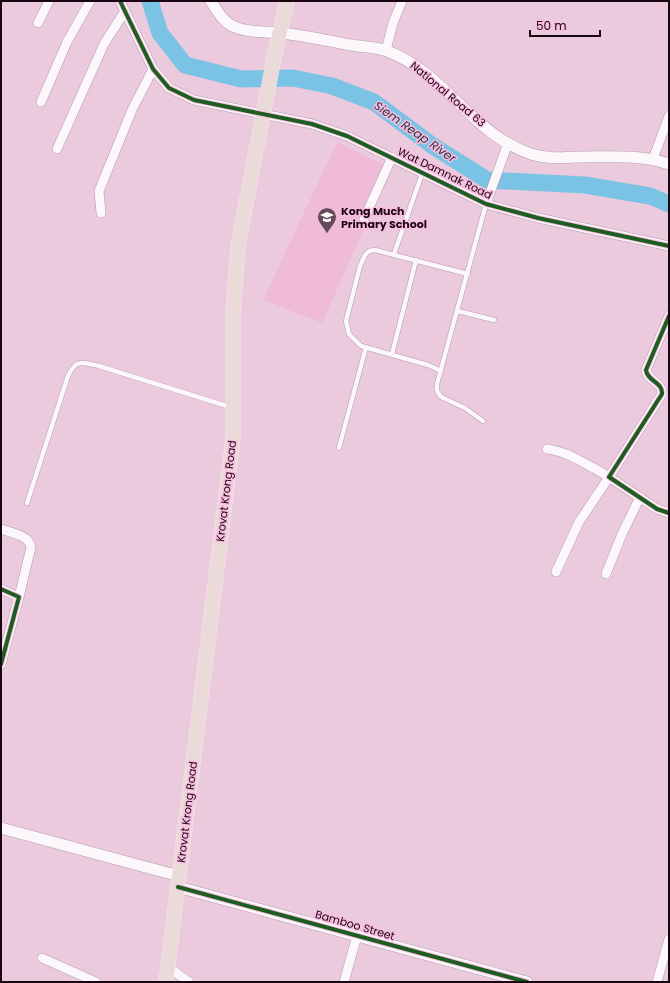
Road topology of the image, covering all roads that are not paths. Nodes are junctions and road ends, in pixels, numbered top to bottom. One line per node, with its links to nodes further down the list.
1 (49, 1): 8 (street)
2 (90, 1): 12 (street)
3 (120, 1): 7 (street, Wat Damnak Road)
4 (211, 1): 9 (street, National Road 63)
5 (287, 1): 9 (highway, Krovat Krong Road)
6 (402, 1): 10 (street)
7 (125, 10): 11 (street, Wat Damnak Road); 16 (street)
8 (38, 23)
9 (279, 32): 10 (street, National Road 63); 13 (highway, Krovat Krong Road)
10 (386, 50): 15 (street, National Road 63)
11 (153, 69): 13 (street, Wat Damnak Road); 22 (street)
12 (41, 102)
13 (264, 114): 17 (street, Wat Damnak Road); 34 (highway, Krovat Krong Road)
14 (669, 116): 18 (street)
15 (508, 143): 18 (street, National Road 63); 21 (street)
16 (58, 149)
17 (392, 157): 20 (street, Wat Damnak Road); 23 (street)
18 (653, 159): 19 (street, National Road 63)
19 (669, 164)
20 (422, 174): 21 (street, Wat Damnak Road); 25 (lane)
21 (487, 201): 24 (street, Wat Damnak Road); 27 (lane)
22 (101, 213)
23 (364, 219)
24 (669, 246)
25 (394, 254): 26 (lane); 31 (lane)
26 (416, 260): 27 (lane); 32 (lane)
27 (468, 274): 28 (lane)
28 (458, 311): 30 (lane); 33 (lane)
29 (669, 316): 38 (street)
30 (494, 320)
31 (366, 347): 32 (lane); 36 (lane)
32 (392, 354): 33 (lane)
33 (440, 371): 35 (lane)
34 (234, 408): 40 (lane); 50 (highway, Krovat Krong Road)
35 (483, 421)
36 (339, 448)
37 (547, 449): 38 (street)
38 (609, 477): 39 (street); 43 (street)
39 (640, 497): 41 (street); 44 (street)
40 (27, 503)
41 (669, 513)
42 (1, 529): 46 (street)
43 (556, 572)
44 (606, 574)
45 (1, 589): 46 (street)
46 (19, 597): 47 (street)
47 (2, 654): 48 (street)
48 (1, 664)
49 (1, 828): 50 (street, Bamboo Street)
50 (178, 881): 51 (street, Bamboo Street); 54 (highway, Krovat Krong Road)
51 (357, 936): 55 (street, Bamboo Street); 59 (street)
52 (669, 939): 61 (street)
53 (42, 958): 56 (street)
54 (168, 967): 57 (highway, Krovat Krong Road); 58 (street)
55 (505, 979): 60 (street, Bamboo Street)
56 (96, 982)
57 (166, 982)
58 (189, 982)
59 (344, 982)
60 (527, 982)
61 (657, 982)

